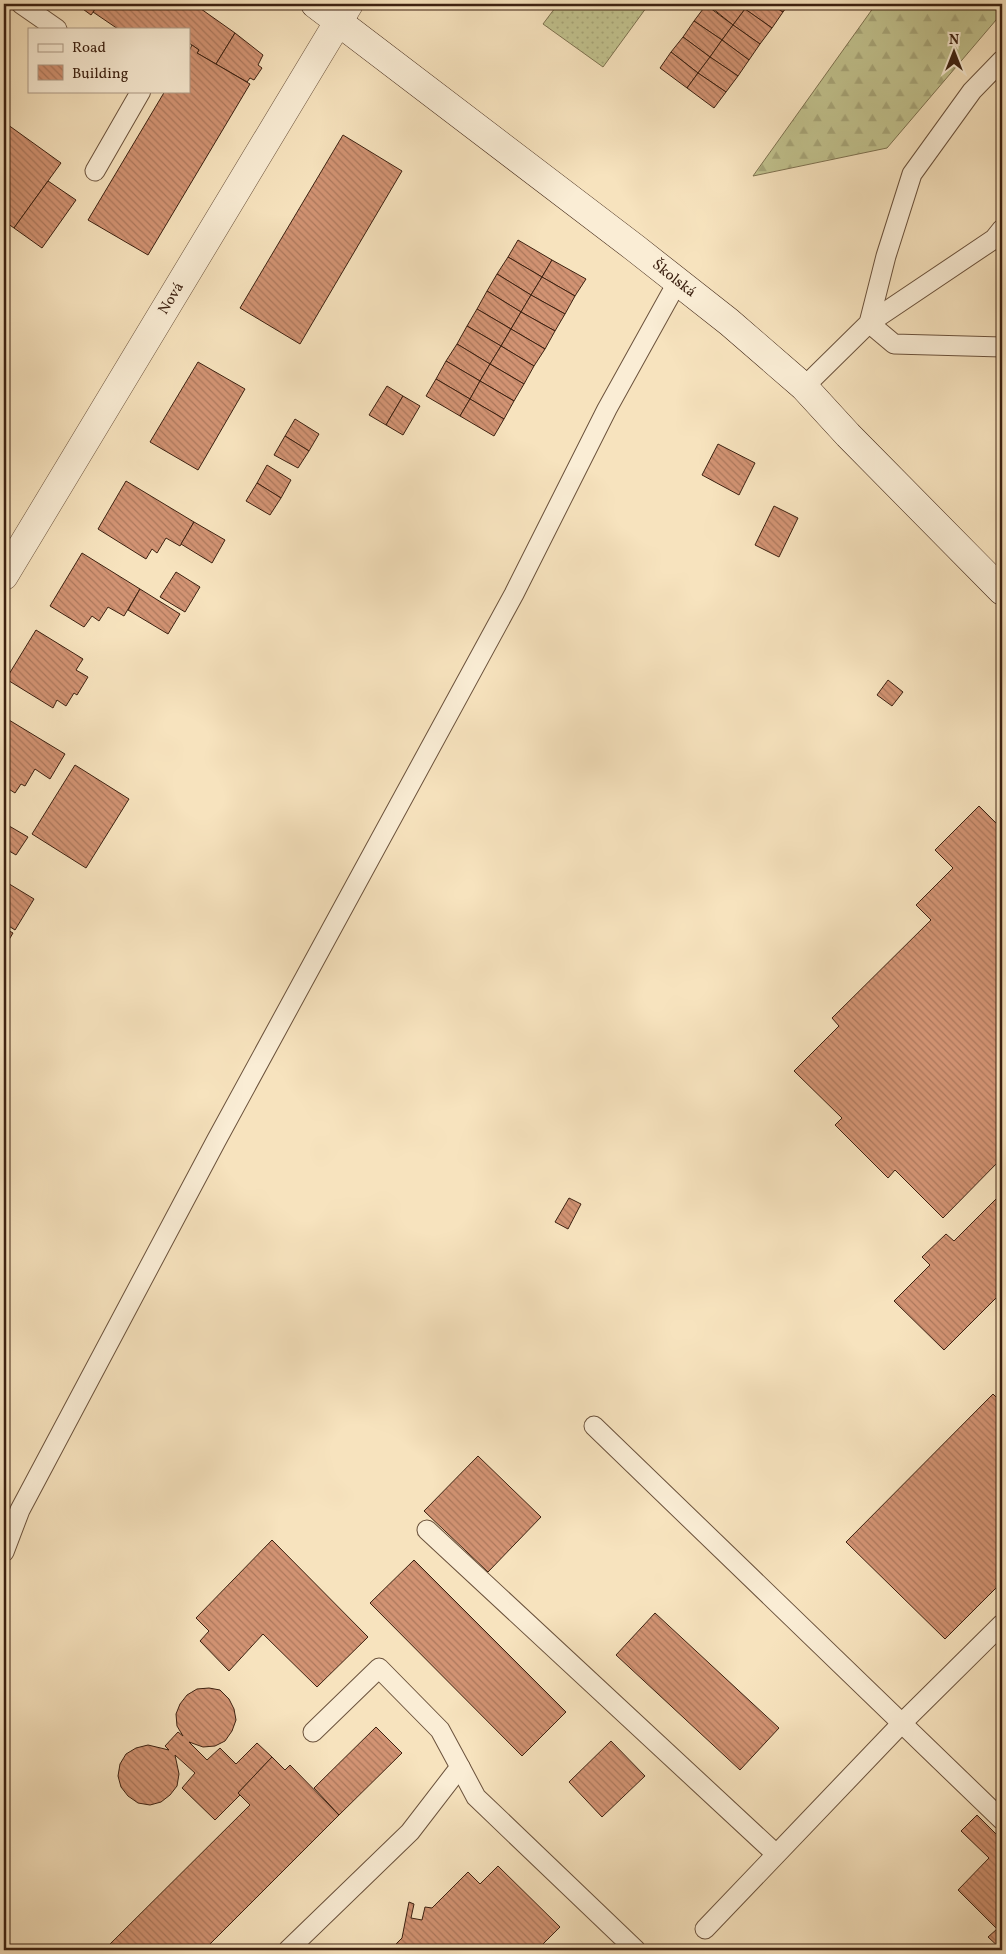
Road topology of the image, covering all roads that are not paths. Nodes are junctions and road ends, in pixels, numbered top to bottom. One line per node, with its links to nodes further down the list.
1 (21, 4): 4 (lane)
2 (315, 4): 3 (main road, Školská)
3 (344, 12): 9 (main road, Školská); 13 (main road, Nová)
4 (56, 28)
5 (1002, 60): 10 (lane)
6 (140, 92): 7 (lane)
7 (95, 171)
8 (1002, 229): 10 (lane)
9 (678, 282): 12 (main road, Školská); 17 (lane)
10 (869, 323): 11 (lane); 12 (lane)
11 (1002, 347)
12 (804, 388): 14 (main road, Školská)
13 (4, 576)
14 (1002, 590)
15 (594, 1426): 19 (lane)
16 (426, 1530): 23 (lane)
17 (4, 1552)
18 (1002, 1624): 19 (lane)
19 (903, 1722): 22 (lane); 23 (lane)
20 (313, 1732): 21 (lane)
21 (460, 1767): 25 (lane); 26 (lane)
22 (1002, 1820)
23 (776, 1854): 24 (lane)
24 (705, 1928)
25 (288, 1950)
26 (636, 1950)

